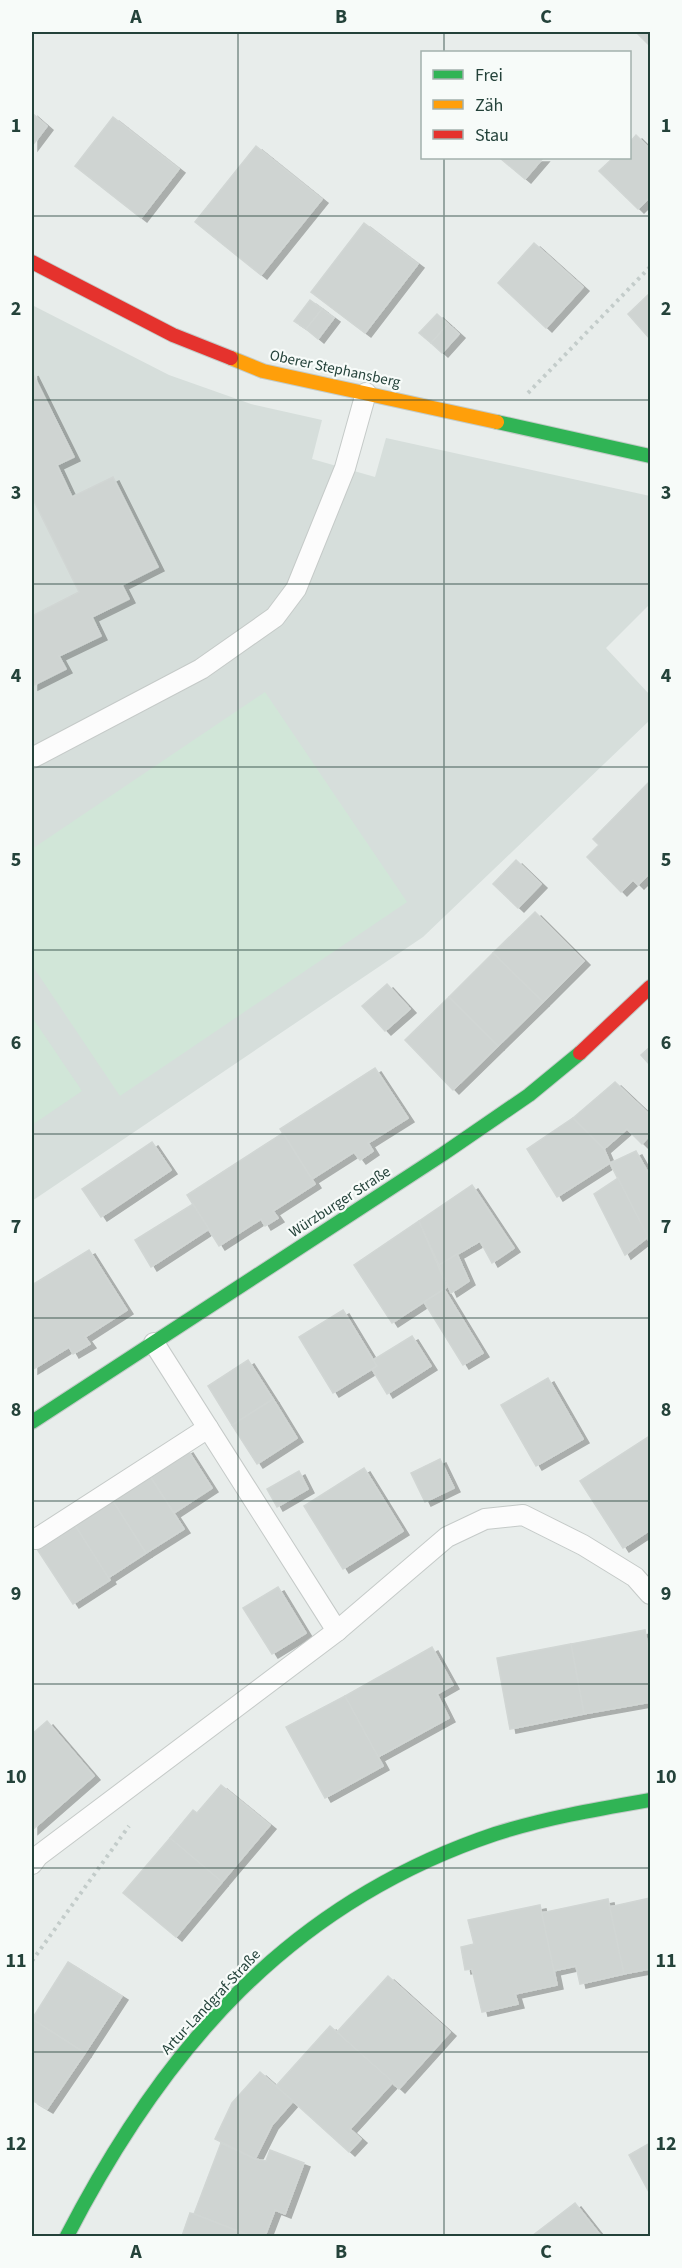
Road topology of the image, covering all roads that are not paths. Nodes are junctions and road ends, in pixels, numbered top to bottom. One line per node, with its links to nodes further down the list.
1 (32, 261): 2 (street, Oberer Stephansberg)
2 (366, 393): 3 (street, Oberer Stephansberg); 4 (lane)
3 (651, 456)
4 (32, 758)
5 (651, 987): 6 (street, Würzburger Straße)
6 (154, 1343): 7 (street, Würzburger Straße); 8 (lane)
7 (32, 1422)
8 (208, 1428): 9 (lane); 11 (lane)
9 (36, 1539)
10 (651, 1594): 11 (lane)
11 (337, 1631): 13 (lane)
12 (651, 1800): 14 (street, Artur-Landgraf-Straße)
13 (32, 1864)
14 (67, 2236)

